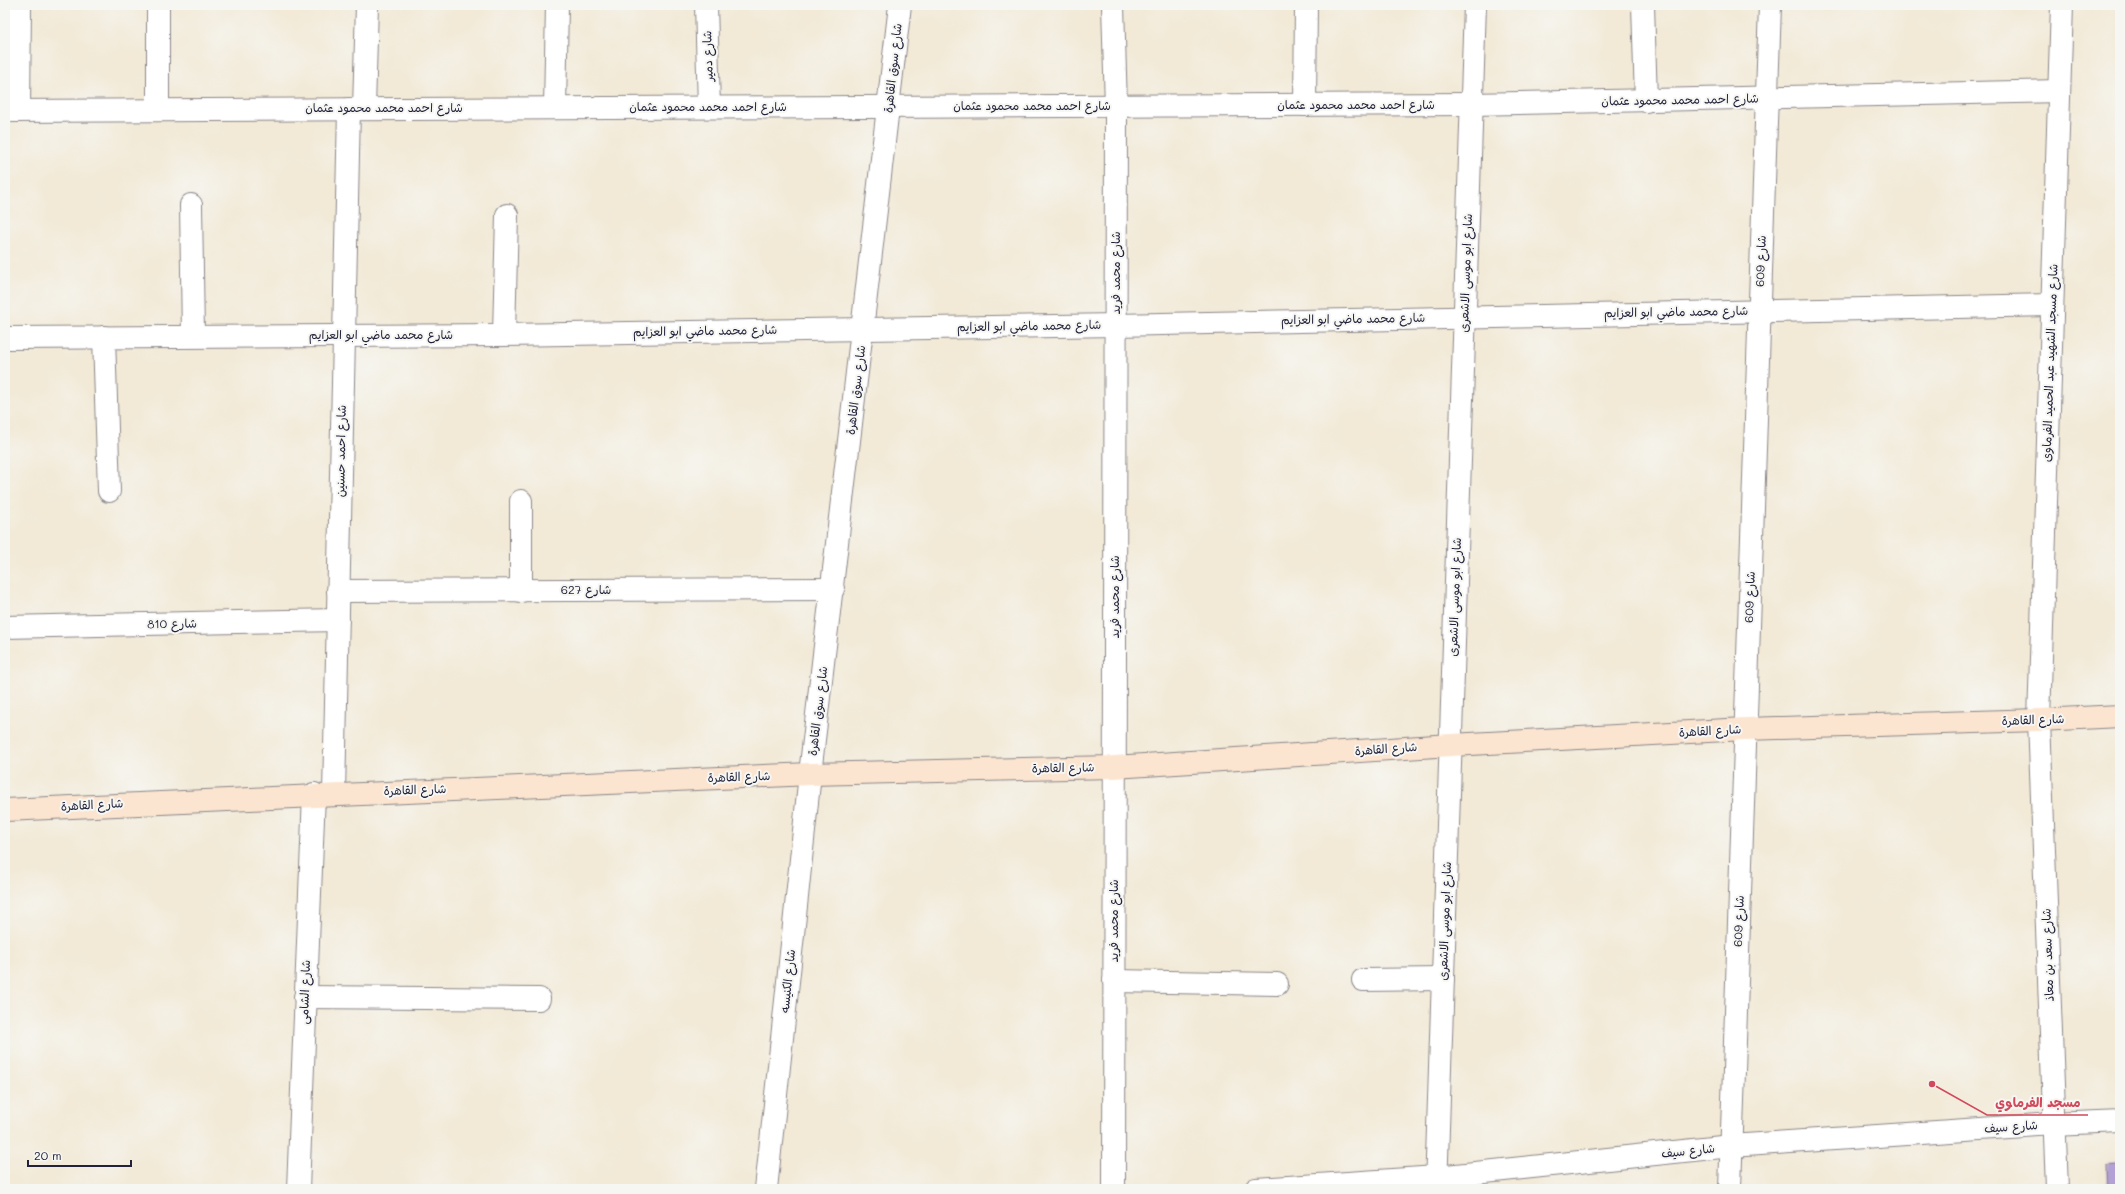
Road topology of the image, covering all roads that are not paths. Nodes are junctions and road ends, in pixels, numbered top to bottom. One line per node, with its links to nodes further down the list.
1 (20, 5): 24 (street)
2 (158, 5): 23 (street)
3 (367, 5): 22 (street, شارع احمد حسنين)
4 (557, 5): 19 (street)
5 (706, 5): 20 (street, شارع دمير)
6 (900, 5): 18 (street, شارع سوق القاهرة)
7 (1113, 5): 21 (street, شارع محمد فريد)
8 (1306, 5): 17 (street)
9 (1475, 5): 16 (street, شارع ابو موسى الاشعرى)
10 (1643, 5): 15 (street)
11 (1770, 5): 14 (street, شارع 609)
12 (2062, 5): 13 (street, شارع مسجد الشهيد عبد الحميد الفرماوى)
13 (2059, 91): 14 (street, شارع احمد محمد محمود عثمان); 27 (street, شارع مسجد الشهيد عبد الحميد الفرماوى)
14 (1767, 98): 15 (street, شارع احمد محمد محمود عثمان); 28 (street, شارع 609)
15 (1646, 101): 16 (street, شارع احمد محمد محمود عثمان)
16 (1472, 104): 17 (street, شارع احمد محمد محمود عثمان); 29 (street, شارع ابو موسى الاشعرى)
17 (1305, 105): 21 (street, شارع احمد محمد محمود عثمان)
18 (889, 106): 20 (street, شارع احمد محمد محمود عثمان); 21 (street, شارع احمد محمد محمود عثمان); 31 (street, شارع سوق القاهرة)
19 (555, 107): 20 (street, شارع احمد محمد محمود عثمان); 22 (street, شارع احمد محمد محمود عثمان)
20 (709, 107)
21 (1116, 107): 30 (street, شارع محمد فريد)
22 (356, 108): 23 (street, شارع احمد محمد محمود عثمان); 32 (street, شارع احمد حسنين)
23 (158, 110): 24 (street, شارع احمد محمد محمود عثمان)
24 (12, 111)
25 (191, 205): 34 (street)
26 (507, 215): 33 (street)
27 (2052, 305): 28 (street, شارع محمد ماضي ابو العزايم); 45 (street, شارع مسجد الشهيد عبد الحميد الفرماوى)
28 (1760, 310): 29 (street, شارع محمد ماضي ابو العزايم); 46 (street, شارع 609)
29 (1465, 317): 30 (street, شارع محمد ماضي ابو العزايم); 47 (street, شارع ابو موسى الاشعرى)
30 (1116, 325): 31 (street, شارع محمد ماضي ابو العزايم); 48 (street, شارع محمد فريد)
31 (864, 328): 33 (street, شارع محمد ماضي ابو العزايم); 39 (street, شارع سوق القاهرة)
32 (344, 334): 33 (street, شارع محمد ماضي ابو العزايم); 34 (street, شارع محمد ماضي ابو العزايم); 40 (street, شارع احمد حسنين)
33 (504, 335)
34 (193, 336): 35 (street, شارع محمد ماضي ابو العزايم)
35 (104, 337): 36 (street, شارع محمد ماضي ابو العزايم); 37 (street)
36 (5, 338)
37 (109, 491)
38 (521, 501): 41 (street)
39 (833, 589): 41 (street, شارع 627); 49 (street, شارع سوق القاهرة)
40 (338, 591): 41 (street, شارع 627); 42 (street, شارع احمد حسنين)
41 (521, 591)
42 (338, 620): 43 (street, شارع 810); 50 (street, شارع احمد حسنين)
43 (5, 627)
44 (2120, 716): 45 (street, شارع القاهرة)
45 (2039, 720): 46 (street, شارع القاهرة); 59 (street, شارع سعد بن معاذ)
46 (1745, 729): 47 (street, شارع القاهرة); 60 (street, شارع 609)
47 (1451, 744): 48 (street, شارع القاهرة); 52 (street, شارع ابو موسى الاشعرى)
48 (1114, 766): 49 (street, شارع القاهرة); 54 (street, شارع محمد فريد)
49 (810, 774): 50 (street, شارع القاهرة); 63 (street, شارع الكنيسه)
50 (324, 794): 51 (street, شارع القاهرة); 56 (street, شارع الشامى)
51 (5, 810)
52 (1443, 979): 53 (street); 61 (street, شارع ابو موسى الاشعرى)
53 (1364, 980)
54 (1114, 981): 55 (street); 64 (street, شارع محمد فريد)
55 (1277, 984)
56 (305, 997): 57 (street); 62 (street, شارع الشامى)
57 (539, 999)
58 (2120, 1122): 59 (street, شارع سيف)
59 (2054, 1124): 60 (street, شارع سيف); 67 (street, شارع سعد بن معاذ)
60 (1731, 1146): 61 (street, شارع سيف); 66 (street, شارع 609)
61 (1437, 1183): 65 (street, شارع سيف)
62 (298, 1189)
63 (766, 1189)
64 (1114, 1189)
65 (1256, 1189)
66 (1730, 1189)
67 (2057, 1189)

